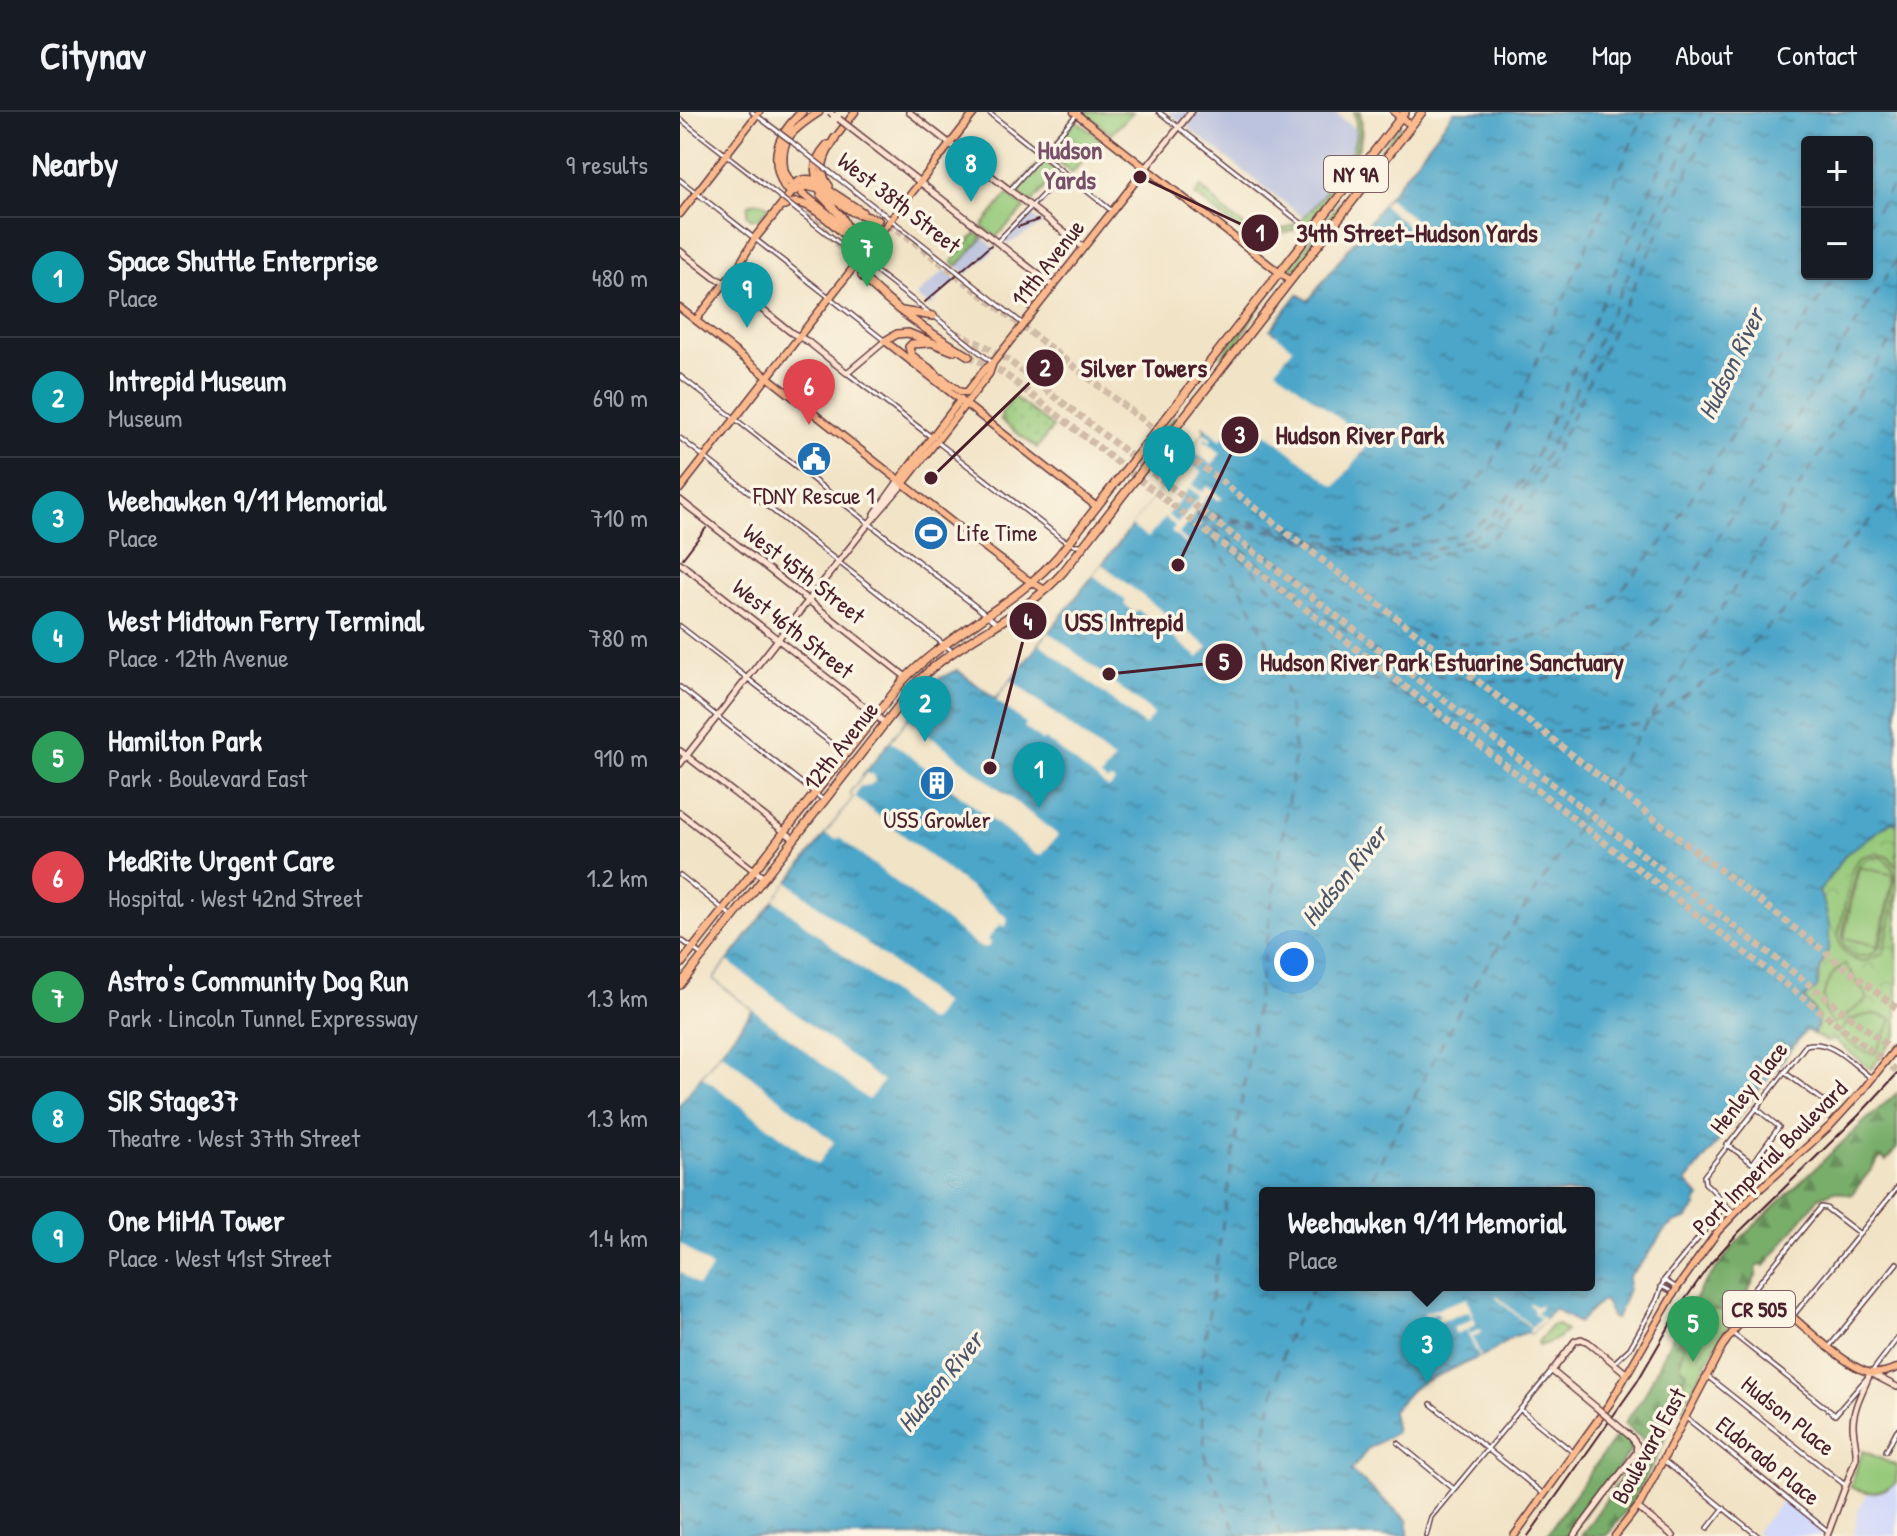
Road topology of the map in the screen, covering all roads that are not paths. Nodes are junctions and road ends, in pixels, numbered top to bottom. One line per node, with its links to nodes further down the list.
1 (802, 112): 18 (highway)
2 (808, 112): 18 (highway)
3 (819, 112): 16 (highway)
4 (855, 112): 20 (main road)
5 (909, 112): 22 (main road)
6 (975, 112): 22 (main road)
7 (988, 112): 24 (street)
8 (1159, 112): 19 (street)
9 (1191, 112): 19 (main road, 11th Avenue)
10 (1422, 112): 17 (highway, 12th Avenue / NY 9A)
11 (756, 113): 23 (main road); 39 (street, West 38th Street, bridge)
12 (1077, 113): 24 (street); 25 (main road)
13 (834, 114): 16 (highway); 29 (main road, bridge)
14 (1400, 114): 17 (main road); 40 (highway, 12th Avenue / NY 9A)
15 (680, 119): 23 (street)
16 (803, 123): 26 (highway)
17 (1411, 125): 49 (highway, 12th Avenue / NY 9A)
18 (788, 127): 21 (highway)
19 (1179, 128): 25 (main road, 11th Avenue); 40 (street)
20 (835, 138): 30 (highway); 33 (highway)
21 (778, 144): 26 (highway); 26 (highway)
22 (950, 144): 29 (main road); 31 (main road)
23 (726, 154): 32 (main road); 35 (street)
24 (1042, 154): 27 (street); 31 (street)
25 (1146, 168): 37 (main road, 11th Avenue); 47 (main road)
26 (784, 170)
27 (1064, 172): 36 (street); 37 (street)
28 (680, 180): 32 (street)
29 (921, 181): 39 (main road); 42 (main road)
30 (819, 182): 33 (highway); 35 (highway)
31 (1009, 190): 36 (main road)
32 (697, 193): 38 (main road); 41 (street)
33 (836, 193): 35 (highway)
34 (803, 194): 43 (highway)
35 (780, 203): 41 (highway); 43 (highway); 43 (highway); 46 (street, bridge)
36 (1031, 207): 42 (street); 44 (main road)
37 (1112, 211): 44 (main road, 11th Avenue)
38 (680, 214)
39 (891, 220): 46 (main road); 57 (street, West 38th Street, bridge)
40 (1312, 232): 47 (highway, 12th Avenue / NY 9A)
41 (755, 238): 50 (main road); 52 (street)
42 (997, 242): 51 (main road)
43 (857, 247)
44 (1083, 247): 51 (main road, 11th Avenue)
45 (680, 251): 50 (main road)
46 (859, 260): 52 (main road); 55 (street)
47 (1279, 273): 49 (main road); 61 (highway, 12th Avenue / NY 9A)
48 (862, 276): 54 (highway)
49 (1290, 281): 62 (highway, 12th Avenue / NY 9A)
50 (726, 282): 56 (main road); 58 (main road)
51 (1053, 286): 57 (main road, 11th Avenue)
52 (830, 297): 58 (main road); 59 (street)
53 (680, 308): 56 (main road)
54 (900, 310): 55 (highway); 60 (highway)
55 (933, 316): 63 (street)
56 (696, 320): 67 (main road)
57 (1023, 324): 63 (main road, 11th Avenue)
58 (799, 337): 64 (main road); 67 (main road)
59 (885, 341): 60 (highway); 64 (main road); 68 (main road)
60 (934, 344): 65 (highway)
61 (1213, 358): 62 (highway); 69 (highway, 12th Avenue / NY 9A)
62 (1227, 362): 71 (highway, 12th Avenue / NY 9A)
63 (993, 363): 70 (main road, 11th Avenue); 70 (main road, 11th Avenue)
64 (847, 373): 74 (street)
65 (935, 373): 68 (highway); 70 (main road)
66 (680, 376): 72 (street)
67 (768, 377): 72 (main road); 76 (main road)
68 (948, 389): 70 (main road)
69 (1183, 396): 71 (highway); 79 (highway, 12th Avenue / NY 9A)
70 (963, 399): 74 (main road, 11th Avenue); 79 (main road)
71 (1190, 409): 82 (highway, 12th Avenue / NY 9A)
72 (735, 419): 75 (main road); 80 (street)
73 (680, 438): 75 (street)
74 (934, 439): 76 (main road, 11th Avenue); 81 (street)
75 (705, 457): 77 (main road); 83 (street)
76 (901, 482): 80 (main road, 11th Avenue); 85 (main road)
77 (680, 489)
78 (680, 500): 87 (main road, West 45th Street)
79 (1097, 507): 81 (highway, 12th Avenue / NY 9A)
80 (870, 521): 83 (main road, 11th Avenue); 88 (street)
81 (1069, 543): 82 (street); 85 (highway, 12th Avenue / NY 9A)
82 (1085, 544): 86 (highway, 12th Avenue / NY 9A)
83 (838, 561): 87 (main road, 11th Avenue); 92 (street)
84 (680, 563): 91 (main road, West 46th Street)
85 (1032, 582): 86 (main road); 88 (highway, 12th Avenue / NY 9A)
86 (1045, 590): 89 (highway, 12th Avenue / NY 9A)
87 (808, 600): 91 (main road, 11th Avenue); 94 (main road, West 45th Street)
88 (986, 615): 89 (street); 92 (highway, 12th Avenue / NY 9A)
89 (997, 623): 93 (highway, 12th Avenue / NY 9A)
90 (680, 626): 95 (street)
91 (778, 639): 95 (main road, 11th Avenue); 97 (main road, West 46th Street)
92 (944, 645): 93 (street); 94 (highway, 12th Avenue / NY 9A)
93 (952, 652): 99 (highway, 12th Avenue / NY 9A)
94 (906, 677): 97 (highway, 12th Avenue / NY 9A)
95 (747, 678): 98 (main road, 11th Avenue); 101 (street)
96 (680, 687): 98 (street)
97 (875, 715): 99 (main road, West 46th Street); 101 (highway, 12th Avenue / NY 9A)
98 (717, 716): 102 (main road, 11th Avenue); 106 (street)
99 (885, 723): 105 (highway, 12th Avenue / NY 9A)
100 (680, 751): 102 (main road)
101 (845, 754): 104 (highway, 12th Avenue / NY 9A)
102 (687, 756): 103 (main road, 11th Avenue); 109 (main road)
103 (680, 764)
104 (822, 784): 105 (highway); 106 (highway, 12th Avenue / NY 9A)
105 (832, 791): 107 (highway, 12th Avenue / NY 9A)
106 (815, 793): 107 (street); 109 (highway, 12th Avenue / NY 9A)
107 (824, 800): 110 (highway, 12th Avenue / NY 9A)
108 (680, 813): 111 (main road)
109 (784, 832): 110 (main road); 111 (highway, 12th Avenue / NY 9A)
110 (794, 839): 113 (highway, 12th Avenue / NY 9A)
111 (754, 871): 113 (main road); 114 (highway, 12th Avenue / NY 9A)
112 (680, 875): 114 (street)
113 (764, 878): 115 (highway, 12th Avenue / NY 9A)
114 (724, 909): 115 (street); 117 (highway, 12th Avenue / NY 9A)
115 (733, 917): 118 (highway, 12th Avenue / NY 9A)
116 (680, 939): 117 (street)
117 (693, 949): 118 (street); 119 (highway, 12th Avenue / NY 9A)
118 (703, 956): 120 (highway, 12th Avenue / NY 9A)
119 (680, 965)
120 (680, 985)
121 (1897, 1047): 123 (main road, Port Imperial Boulevard)
122 (1784, 1072): 123 (street, Henley Place); 124 (street); 125 (street, Henley Place)
123 (1872, 1079): 131 (main road, Port Imperial Boulevard)
124 (1828, 1104)
125 (1756, 1108): 126 (street, Henley Place); 127 (street)
126 (1727, 1144): 127 (street); 130 (street, Henley Place)
127 (1753, 1163): 128 (street)
128 (1761, 1170)
129 (1897, 1188): 132 (street)
130 (1725, 1206): 131 (street, Henley Place); 134 (street)
131 (1734, 1213): 136 (main road, Port Imperial Boulevard)
132 (1860, 1234): 137 (street); 138 (street)
133 (1897, 1263): 141 (street)
134 (1664, 1280): 135 (street); 136 (street)
135 (1661, 1286): 136 (street); 142 (street)
136 (1673, 1289): 146 (main road, Port Imperial Boulevard)
137 (1752, 1312): 138 (main road, CR 505); 139 (main road, Boulevard East / CR 505)
138 (1792, 1317): 141 (main road, CR 505)
139 (1732, 1333): 145 (street); 147 (main road, Boulevard East / CR 505)
140 (1897, 1339): 145 (street)
141 (1829, 1347): 145 (main road, CR 505)
142 (1614, 1363): 144 (main road); 146 (main road)
143 (1897, 1368): 145 (main road)
144 (1552, 1371): 150 (street); 167 (main road, bridge)
145 (1870, 1373): 148 (main road, CR 505); 158 (main road)
146 (1627, 1374): 156 (main road, Port Imperial Boulevard)
147 (1707, 1376): 151 (main road, Boulevard East / CR 505); 158 (street, Hudson Place)
148 (1897, 1387)
149 (1431, 1404): 154 (street)
150 (1520, 1409): 154 (street); 156 (street)
151 (1685, 1417): 157 (main road, Boulevard East / CR 505); 164 (street, Eldorado Place)
152 (1897, 1430): 155 (street)
153 (1398, 1443): 159 (street)
154 (1487, 1449): 159 (street); 160 (street)
155 (1886, 1451)
156 (1574, 1453): 160 (main road, Port Imperial Boulevard)
157 (1663, 1460): 161 (main road, Boulevard East / CR 505); 162 (street)
158 (1846, 1485): 164 (main road)
159 (1454, 1489): 165 (street)
160 (1545, 1495): 166 (main road, Port Imperial Boulevard)
161 (1638, 1508): 168 (main road, Boulevard East / CR 505); 169 (main road)
162 (1724, 1508): 163 (street); 170 (street)
163 (1708, 1528)
164 (1828, 1534)
165 (1426, 1536)
166 (1514, 1536)
167 (1574, 1536)
168 (1615, 1536)
169 (1673, 1536)
170 (1758, 1536)

